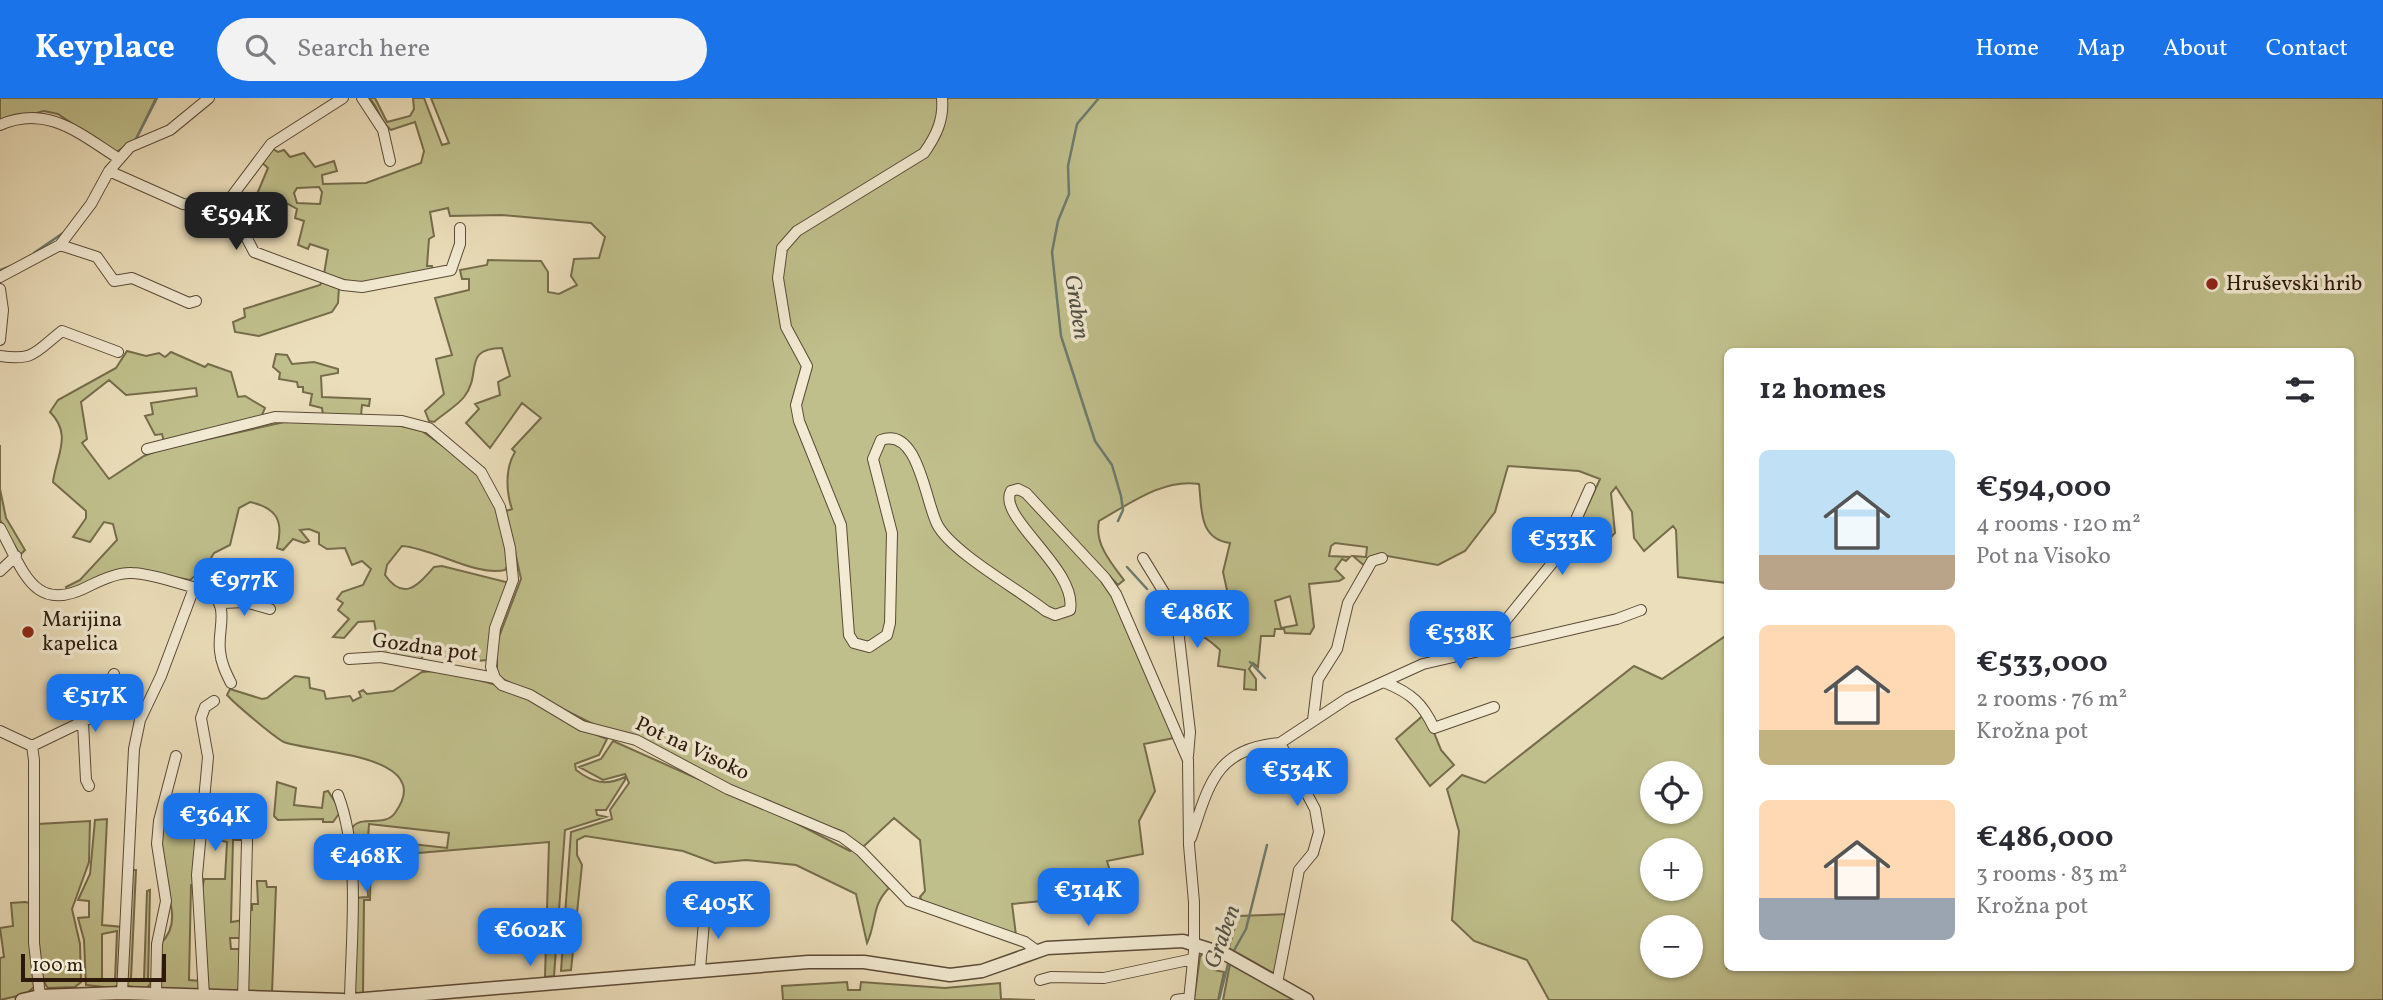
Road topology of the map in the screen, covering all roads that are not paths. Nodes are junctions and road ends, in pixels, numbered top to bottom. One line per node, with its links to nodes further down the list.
1 (209, 98): 6 (street)
2 (343, 98): 9 (street)
3 (362, 98): 7 (street)
4 (942, 98): 43 (street)
5 (0, 125): 6 (street)
6 (118, 158): 8 (street)
7 (390, 161)
8 (109, 171): 9 (street); 11 (street)
9 (223, 208): 10 (street)
10 (460, 228)
11 (60, 245): 12 (street); 14 (street)
12 (0, 277)
13 (0, 289): 15 (street)
14 (196, 301)
15 (0, 340)
16 (118, 352): 17 (street)
17 (0, 356)
18 (147, 449): 32 (street)
19 (1590, 488): 29 (street)
20 (0, 528): 21 (street)
21 (16, 556): 24 (street); 25 (street)
22 (1143, 558): 43 (street)
23 (1382, 558): 37 (street)
24 (0, 571)
25 (194, 588): 26 (street); 55 (street)
26 (222, 603): 27 (street); 33 (street)
27 (270, 609)
28 (1641, 610): 29 (street)
29 (1494, 647): 34 (street)
30 (349, 659): 32 (street, Gozdna pot)
31 (114, 674): 38 (street)
32 (495, 678): 50 (street, Pot na Visoko)
33 (231, 683)
34 (1386, 683): 36 (street); 37 (street)
35 (214, 701): 59 (street)
36 (1494, 707)
37 (1313, 720): 40 (street)
38 (83, 723): 41 (street); 44 (street)
39 (0, 731): 41 (street)
40 (1280, 743): 47 (street); 54 (street)
41 (32, 746): 57 (street)
42 (176, 756): 56 (street)
43 (1188, 760): 47 (street)
44 (89, 786)
45 (338, 796): 64 (street)
46 (245, 811): 60 (street)
47 (1189, 845): 49 (street)
48 (705, 910): 52 (street)
49 (1194, 943): 50 (street); 51 (street); 54 (street)
50 (1036, 950): 52 (street)
51 (1193, 958): 53 (street); 61 (street)
52 (700, 970): 64 (street)
53 (1040, 980)
54 (1277, 983): 66 (street)
55 (122, 993): 56 (street); 58 (street)
56 (156, 994): 59 (street)
57 (40, 996): 58 (street); 62 (street)
58 (85, 996)
59 (204, 996): 60 (street)
60 (244, 999): 63 (street)
61 (1189, 999): 65 (street)
62 (22, 1000)
63 (344, 1000)
64 (351, 1000)
65 (1176, 1000)
66 (1307, 1000)

